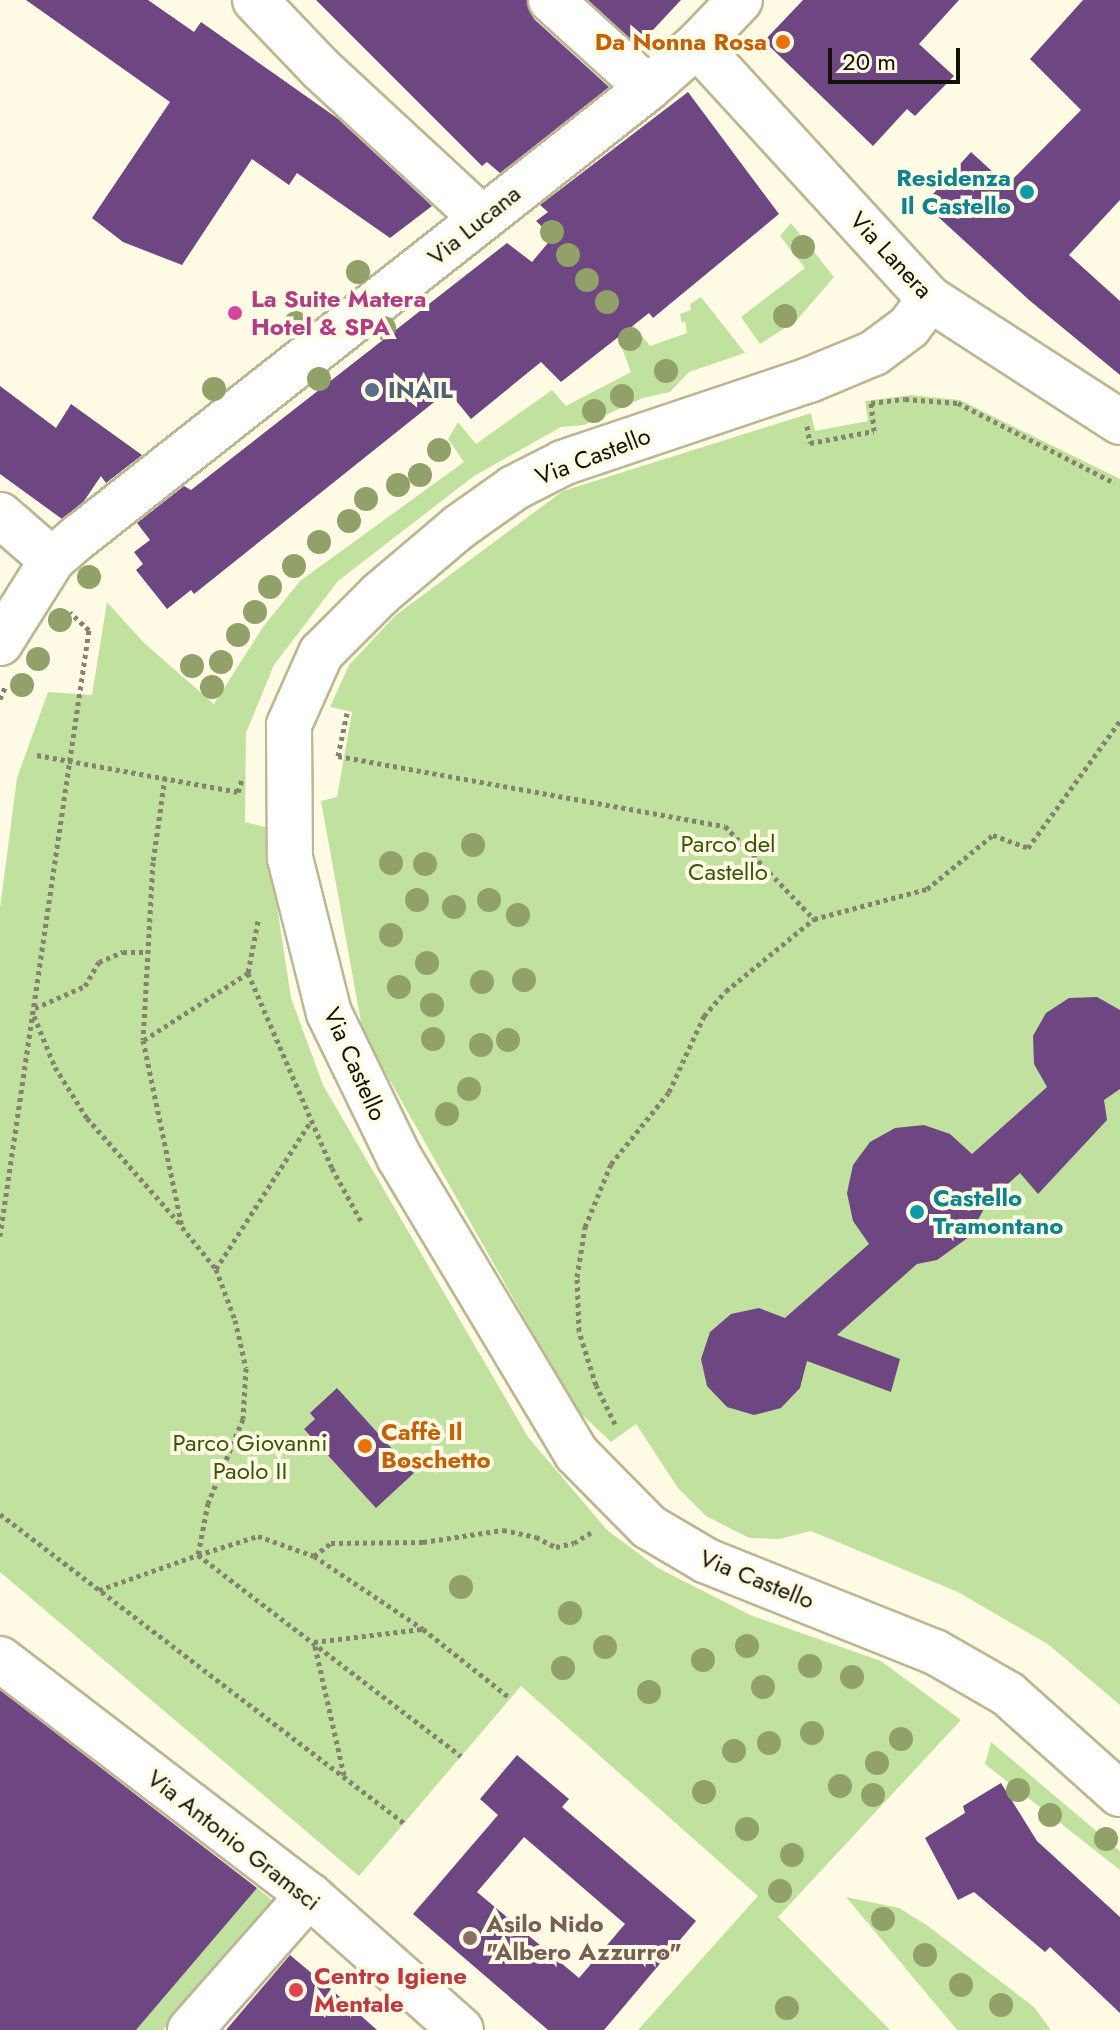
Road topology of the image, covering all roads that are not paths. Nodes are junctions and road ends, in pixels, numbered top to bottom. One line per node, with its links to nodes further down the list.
1 (218, 0): 6 (street)
2 (255, 0): 6 (street)
3 (551, 0): 7 (street)
4 (740, 0): 5 (street, Via Lucana)
5 (697, 45): 7 (street, Via Lucana); 9 (street, Via Lanera)
6 (321, 69): 8 (street)
7 (648, 88): 8 (street, Via Lucana)
8 (481, 217): 12 (street, Via Lucana)
9 (930, 299): 10 (street, Via Lanera); 15 (street, Via Castello)
10 (1120, 422)
11 (0, 515): 12 (street)
12 (52, 560): 13 (street, Via Lucana)
13 (0, 643)
14 (0, 1659): 16 (street, Via Antonio Gramsci)
15 (1120, 1794)
16 (309, 1895): 17 (street); 18 (street, Via Antonio Gramsci)
17 (190, 2030)
18 (461, 2030)

